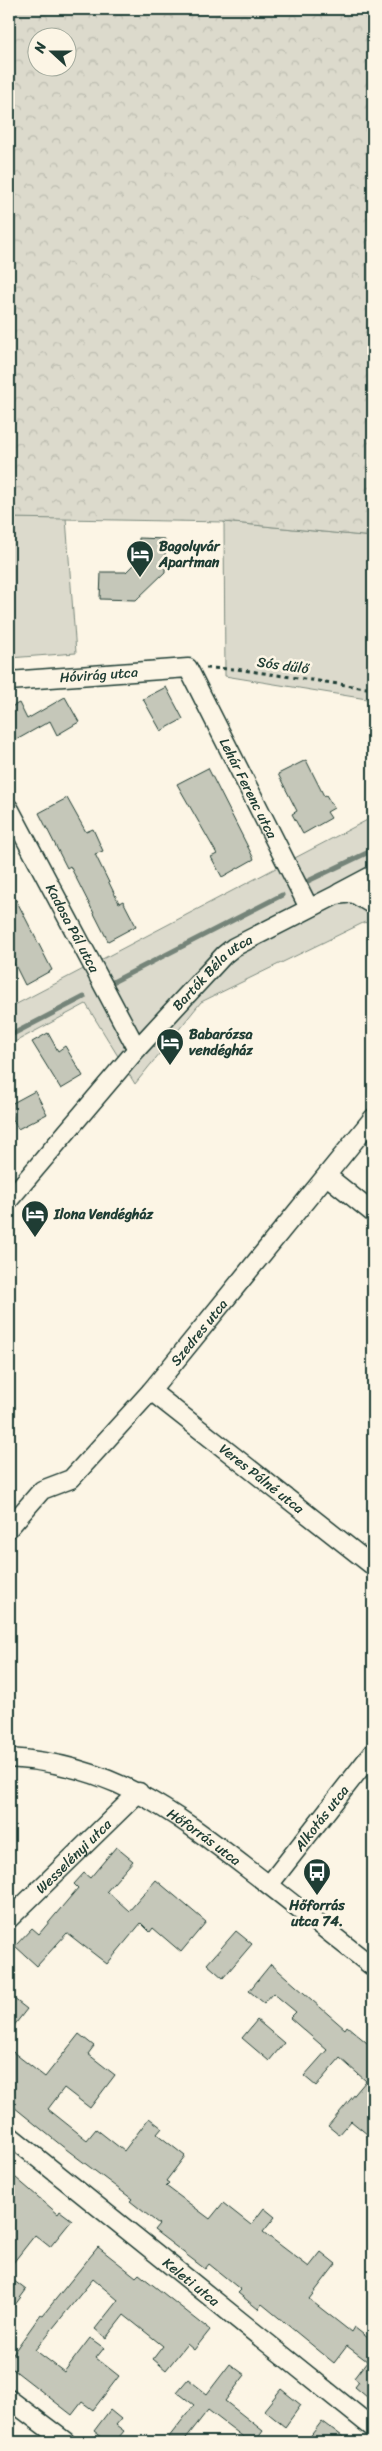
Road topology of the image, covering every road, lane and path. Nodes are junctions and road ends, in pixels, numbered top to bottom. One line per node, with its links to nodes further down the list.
1 (188, 668): 2 (street, Hóvirág utca); 3 (path, Sós dűlő); 8 (street, Lehár Ferenc utca)
2 (9, 681)
3 (373, 689)
4 (9, 808): 9 (street, Kadosa Pál utca)
5 (373, 875): 6 (street, Bartók Béla utca)
6 (336, 895): 7 (street); 8 (street, Bartók Béla utca)
7 (373, 905)
8 (309, 908): 9 (street, Bartók Béla utca)
9 (137, 1049): 12 (street, Bartók Béla utca)
10 (373, 1118): 11 (street, Szedres utca)
11 (327, 1176): 13 (street); 14 (street, Szedres utca)
12 (9, 1200)
13 (373, 1213)
14 (151, 1391): 15 (street, Szedres utca); 16 (street, Veres Pálné utca)
15 (9, 1528)
16 (373, 1566)
17 (373, 1752): 20 (street, Alkotás utca)
18 (9, 1758): 19 (street, Hőforrás utca)
19 (139, 1792): 20 (street, Hőforrás utca); 21 (street, Wesselényi utca)
20 (269, 1885): 22 (street, Hőforrás utca)
21 (9, 1920)
22 (373, 1967)
23 (9, 2135): 25 (street, Keleti utca)
24 (9, 2399): 26 (street)
25 (373, 2428)
26 (66, 2442)

